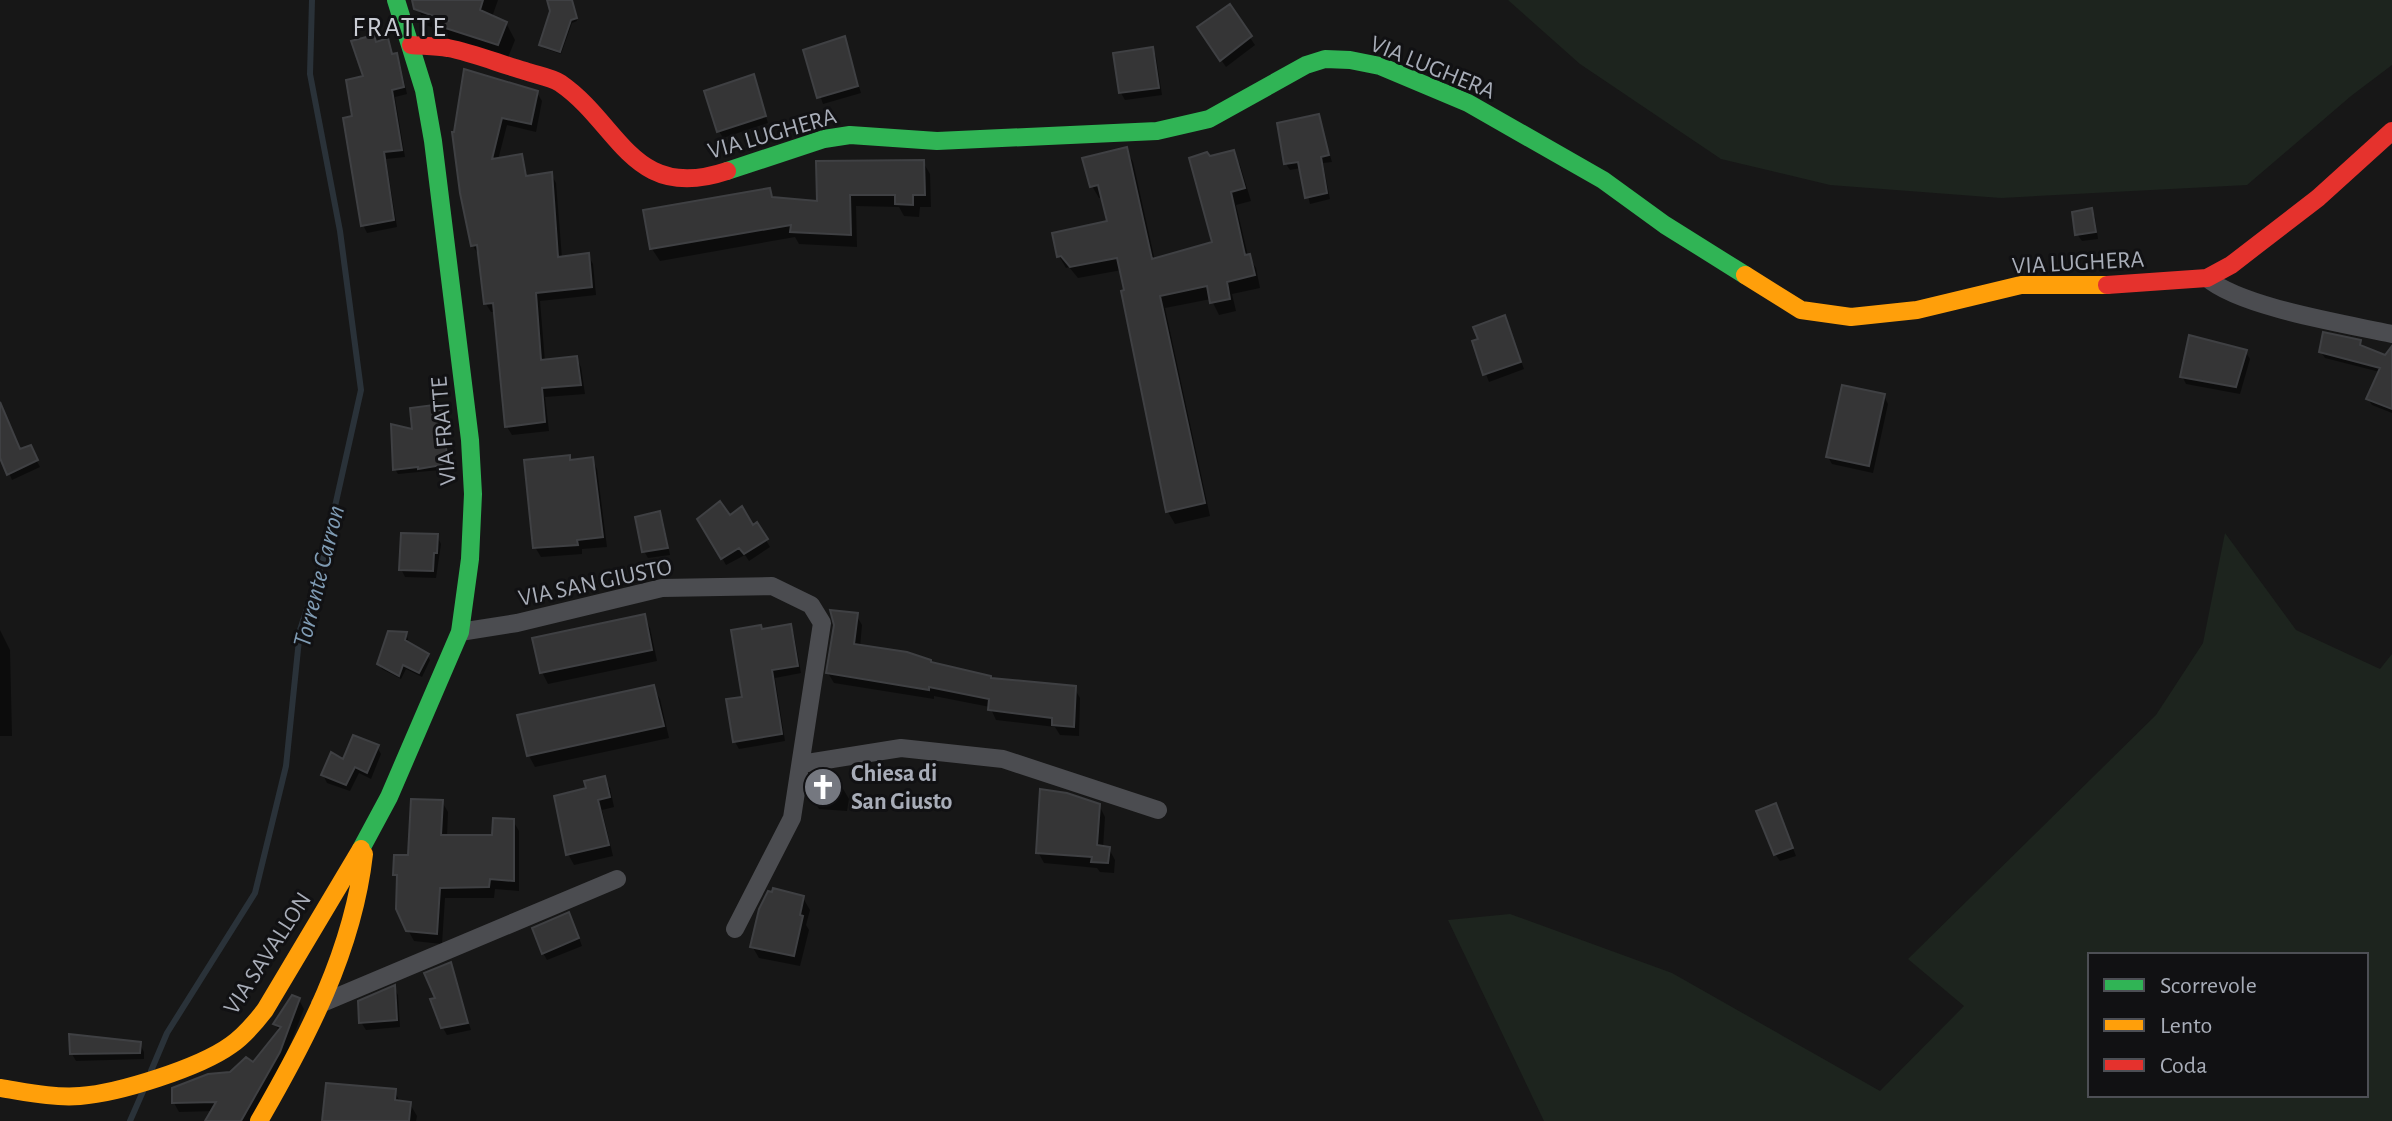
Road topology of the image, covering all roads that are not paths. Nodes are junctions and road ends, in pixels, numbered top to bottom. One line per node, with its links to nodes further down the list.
1 (396, 0): 2 (street, VIA FRATTE)
2 (411, 45): 4 (street, VIA LUGHERA); 6 (street, VIA FRATTE)
3 (2392, 131): 4 (street, VIA LUGHERA)
4 (2207, 278): 5 (street)
5 (2392, 334)
6 (460, 632): 7 (street, VIA SAN GIUSTO); 9 (street, VIA FRATTE)
7 (801, 764): 8 (street); 11 (street, VIA SAN GIUSTO)
8 (1158, 810)
9 (365, 843): 12 (street); 13 (street, VIA SAVALLON)
10 (617, 879): 12 (street)
11 (735, 929)
12 (320, 1004): 14 (street)
13 (0, 1088)
14 (259, 1121)

